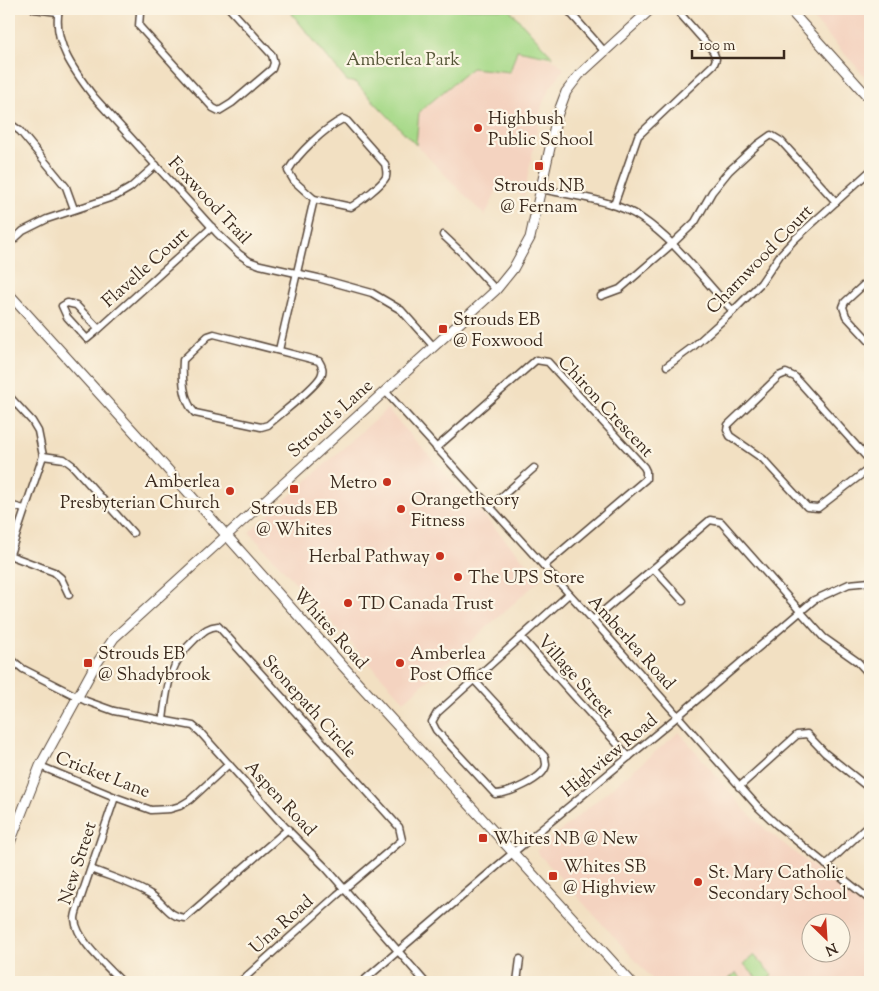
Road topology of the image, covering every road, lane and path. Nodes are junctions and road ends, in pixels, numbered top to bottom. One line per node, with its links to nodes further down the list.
1 (34, 9): 8 (street)
2 (145, 9): 3 (street)
3 (230, 9)
4 (567, 9): 9 (street)
5 (651, 9): 9 (street, Stroud's Lane)
6 (676, 9): 17 (street)
7 (789, 9): 10 (street)
8 (59, 10): 12 (street, Foxwood Trail)
9 (605, 52): 14 (street, Stroud's Lane)
10 (870, 99)
11 (9, 122): 18 (street)
12 (156, 165): 18 (street); 19 (street, Foxwood Trail)
13 (870, 171): 16 (street, Charnwood Court)
14 (542, 189): 17 (street); 25 (street, Stroud's Lane)
15 (314, 199): 15 (street); 23 (street)
16 (836, 202): 22 (street); 28 (street, Charnwood Court)
17 (614, 205): 22 (street)
18 (74, 209): 21 (street)
19 (212, 227): 23 (street, Foxwood Trail); 29 (street, Flavelle Court)
20 (443, 235): 25 (street)
21 (9, 244)
22 (672, 244): 27 (street); 28 (street)
23 (298, 275): 31 (street, Foxwood Trail); 32 (street)
24 (870, 279): 30 (street)
25 (496, 290): 31 (street, Stroud's Lane)
26 (9, 294): 45 (street, Whites Road)
27 (601, 296)
28 (733, 311): 33 (street, Charnwood Court)
29 (99, 329): 29 (street, Flavelle Court)
30 (870, 342)
31 (434, 347): 34 (street, Stroud's Lane)
32 (279, 350): 32 (street)
33 (667, 366)
34 (385, 391): 36 (street, Amberlea Road); 45 (street, Stroud's Lane)
35 (9, 396): 37 (street)
36 (436, 448): 42 (street, Amberlea Road); 47 (street, Chiron Crescent)
37 (43, 456): 43 (street); 44 (street)
38 (870, 460): 40 (street)
39 (534, 468): 42 (street)
40 (870, 468)
41 (9, 505): 43 (street)
42 (490, 507): 47 (street, Amberlea Road)
43 (24, 509): 46 (street)
44 (134, 533)
45 (226, 536): 59 (street, Stroud's Lane); 71 (street, Whites Road)
46 (9, 556): 51 (street)
47 (544, 566): 50 (street, Amberlea Road)
48 (654, 568): 52 (street); 53 (street); 54 (street)
49 (870, 582): 53 (street, Highview Road)
50 (569, 594): 54 (street, Amberlea Road); 55 (street)
51 (69, 595)
52 (683, 601)
53 (800, 611): 57 (street); 60 (street, Highview Road)
54 (593, 620): 60 (street, Amberlea Road)
55 (521, 638): 58 (street); 62 (street, Village Street)
56 (10, 660): 59 (street, Aspen Road)
57 (870, 675)
58 (474, 680): 58 (street)
59 (77, 697): 61 (street, Aspen Road); 64 (street, Stroud's Lane)
60 (678, 716): 62 (street, Highview Road); 65 (street, Amberlea Road)
61 (164, 720): 63 (street, Aspen Road); 74 (street, Stonepath Circle)
62 (629, 757): 71 (street, Highview Road)
63 (229, 764): 67 (street, Cricket Lane); 69 (street, Aspen Road)
64 (40, 766): 67 (street, Cricket Lane); 70 (street, Stroud's Lane)
65 (739, 786): 66 (street); 72 (street, Amberlea Road)
66 (870, 789)
67 (115, 797): 73 (street, New Street)
68 (870, 824): 72 (street)
69 (288, 830): 73 (street); 74 (street, Aspen Road)
70 (9, 845)
71 (514, 853): 76 (street); 83 (street, Whites Road)
72 (826, 865): 75 (street, Amberlea Road)
73 (91, 869): 78 (street, New Street)
74 (344, 889): 76 (street, Aspen Road); 79 (street, Una Road)
75 (870, 900)
76 (398, 951): 80 (street); 81 (street, Aspen Road)
77 (520, 958): 82 (street)
78 (122, 982)
79 (240, 982)
80 (362, 982)
81 (425, 982)
82 (518, 982)
83 (631, 982)

